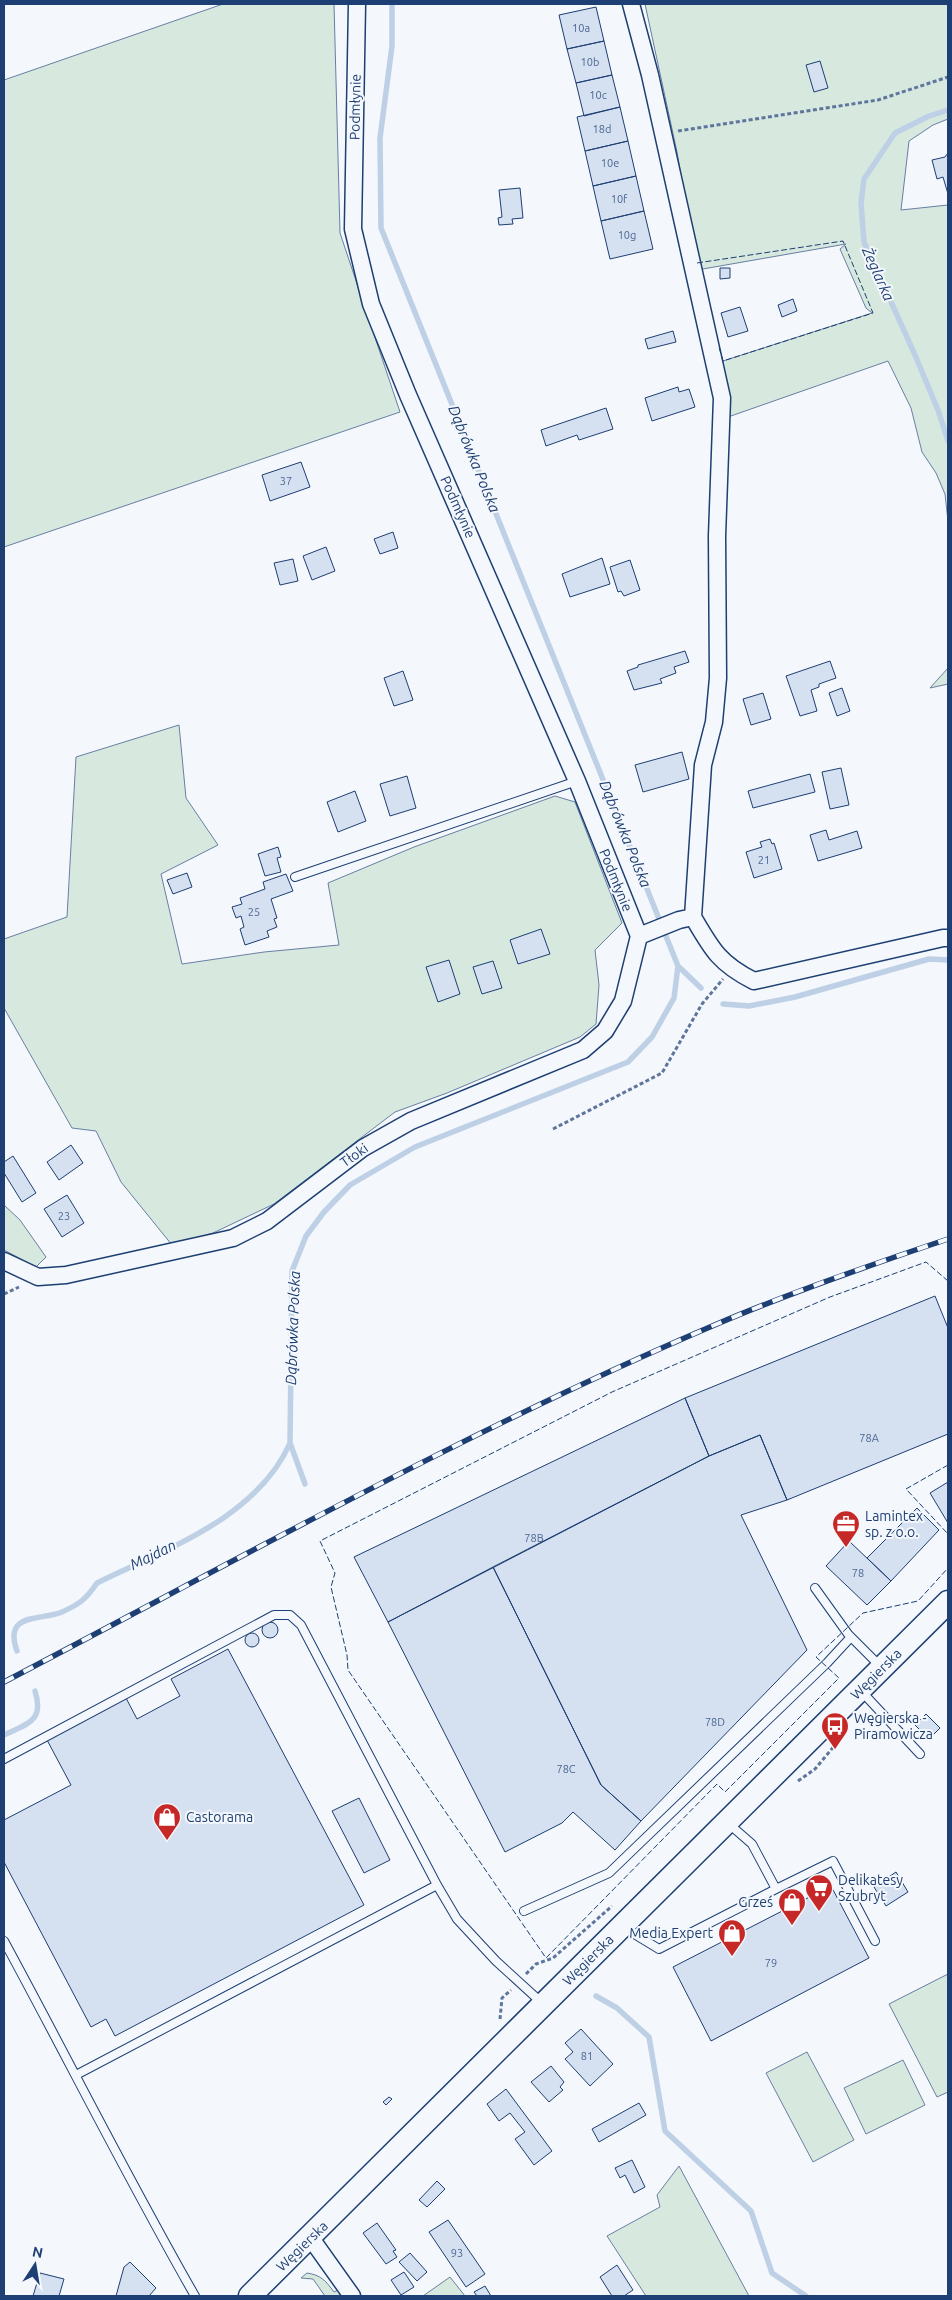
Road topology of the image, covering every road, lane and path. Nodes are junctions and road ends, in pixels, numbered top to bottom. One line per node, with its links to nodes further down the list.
1 (357, 4): 5 (street, Podmłynie)
2 (631, 4): 4 (street)
3 (948, 77): 4 (path)
4 (663, 134): 7 (street)
5 (577, 781): 6 (lane); 8 (street, Podmłynie)
6 (295, 878)
7 (686, 919): 8 (street); 10 (street)
8 (644, 934): 12 (street, Tłoki)
9 (948, 938): 10 (street)
10 (731, 970): 11 (path)
11 (553, 1129)
12 (4, 1261)
13 (816, 1588): 15 (lane)
14 (948, 1602): 16 (main road, Węgierska)
15 (851, 1637): 16 (lane); 23 (lane)
16 (882, 1668): 17 (main road, Węgierska)
17 (860, 1690): 18 (lane); 20 (main road, Węgierska)
18 (920, 1754)
19 (4, 1759): 21 (lane)
20 (727, 1822): 22 (lane); 24 (main road, Węgierska)
21 (437, 1886): 27 (lane); 28 (lane)
22 (776, 1889): 24 (lane); 26 (lane)
23 (524, 1911)
24 (625, 1923): 27 (main road, Węgierska)
25 (4, 1941): 28 (lane)
26 (875, 1942)
27 (543, 2004): 29 (main road, Węgierska)
28 (76, 2075): 30 (lane)
29 (310, 2237): 31 (main road, Węgierska); 32 (street)
30 (195, 2296)
31 (250, 2296)
32 (352, 2296)

